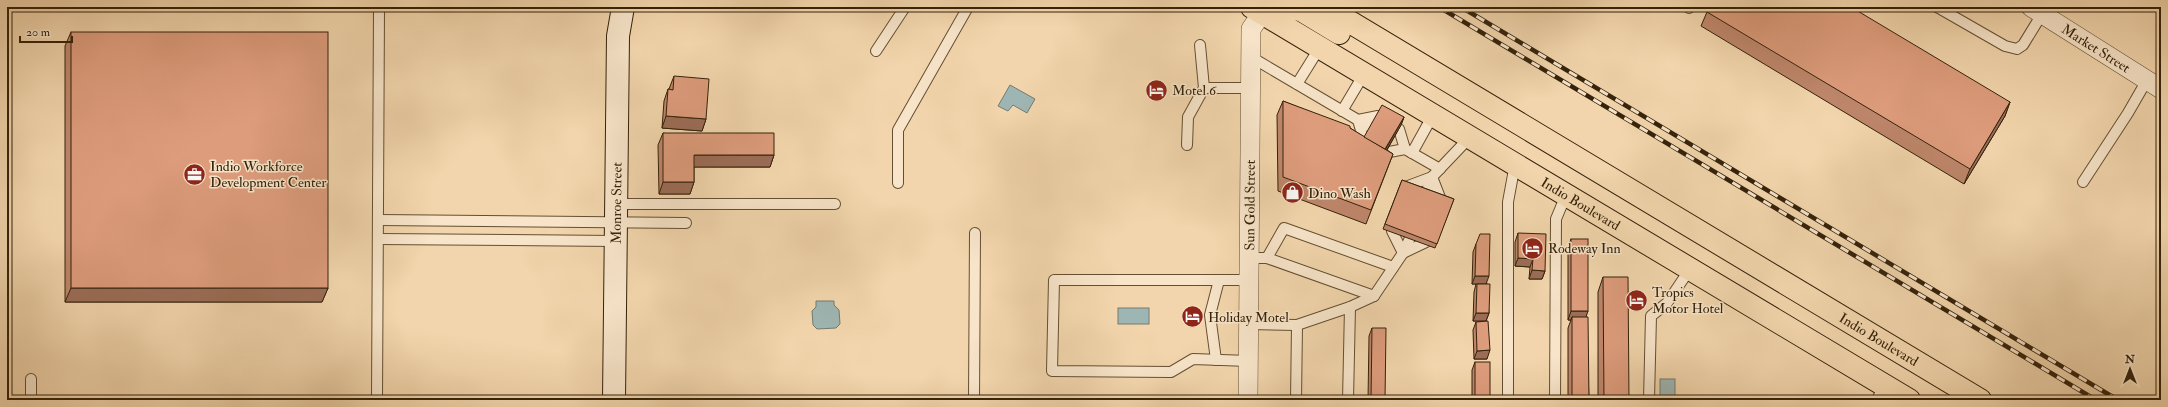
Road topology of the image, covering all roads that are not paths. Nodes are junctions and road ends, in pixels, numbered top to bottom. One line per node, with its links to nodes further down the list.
1 (379, 7): 41 (lane)
2 (624, 7): 42 (main road, Monroe Street)
3 (905, 7): 11 (lane)
4 (968, 7): 35 (lane)
5 (1325, 7): 13 (main road, Indio Boulevard)
6 (1936, 7): 8 (lane)
7 (1258, 9): 10 (main road, Indio Boulevard); 12 (street, Sun Gold Street); 13 (main road)
8 (2037, 11): 16 (street, Market Street)
9 (1200, 45): 17 (lane)
10 (1320, 47): 14 (main road, Indio Boulevard); 15 (lane)
11 (876, 51)
12 (1251, 57): 15 (lane); 18 (street, Sun Gold Street)
13 (1432, 71): 74 (main road, Indio Boulevard)
14 (1364, 74): 19 (lane); 20 (main road, Indio Boulevard)
15 (1297, 84): 19 (lane)
16 (2154, 84): 34 (lane)
17 (1204, 88): 18 (lane); 28 (lane)
18 (1251, 88): 50 (street, Sun Gold Street)
19 (1342, 111): 22 (lane)
20 (1433, 115): 25 (main road, Indio Boulevard); 29 (lane)
21 (1378, 116): 22 (lane)
22 (1358, 120): 23 (lane); 27 (lane)
23 (1370, 127)
24 (1399, 129): 29 (lane)
25 (1470, 137): 31 (main road, Indio Boulevard); 32 (lane)
26 (1391, 140): 29 (lane)
27 (1364, 141)
28 (1187, 145)
29 (1408, 151): 30 (lane); 32 (lane)
30 (1384, 153)
31 (1515, 164): 38 (main road, Indio Boulevard); 70 (lane)
32 (1440, 169): 33 (lane)
33 (1432, 177): 36 (lane); 37 (lane); 39 (lane)
34 (2083, 182)
35 (898, 183)
36 (1408, 186)
37 (1426, 193)
38 (1566, 195): 52 (main road, Indio Boulevard); 71 (lane)
39 (1441, 200)
40 (835, 204): 42 (lane)
41 (378, 220): 42 (lane); 47 (lane)
42 (616, 223): 43 (lane); 47 (lane); 65 (main road, Monroe Street)
43 (686, 223)
44 (1392, 231): 49 (lane)
45 (975, 233): 66 (lane)
46 (1410, 238): 49 (lane)
47 (378, 239): 64 (lane)
48 (1426, 242): 49 (lane)
49 (1403, 253): 51 (lane)
50 (1258, 258): 51 (lane); 54 (street, Sun Gold Street); 55 (lane)
51 (1393, 267): 55 (lane)
52 (1690, 269): 62 (main road, Indio Boulevard); 72 (lane)
53 (1218, 280): 54 (lane); 59 (lane); 59 (lane)
54 (1249, 280): 57 (street, Sun Gold Street)
55 (1374, 296): 56 (lane)
56 (1350, 308): 58 (lane); 69 (lane)
57 (1249, 324): 58 (lane); 60 (street, Sun Gold Street)
58 (1296, 325): 68 (lane)
59 (1216, 360): 60 (lane)
60 (1249, 361): 67 (street, Sun Gold Street)
61 (31, 379): 63 (lane)
62 (1881, 392): 73 (main road, Indio Boulevard)
63 (31, 400)
64 (377, 400)
65 (614, 400)
66 (974, 400)
67 (1248, 400)
68 (1296, 400)
69 (1348, 400)
70 (1508, 400)
71 (1555, 400)
72 (1649, 400)
73 (1909, 400)
74 (1980, 400)

